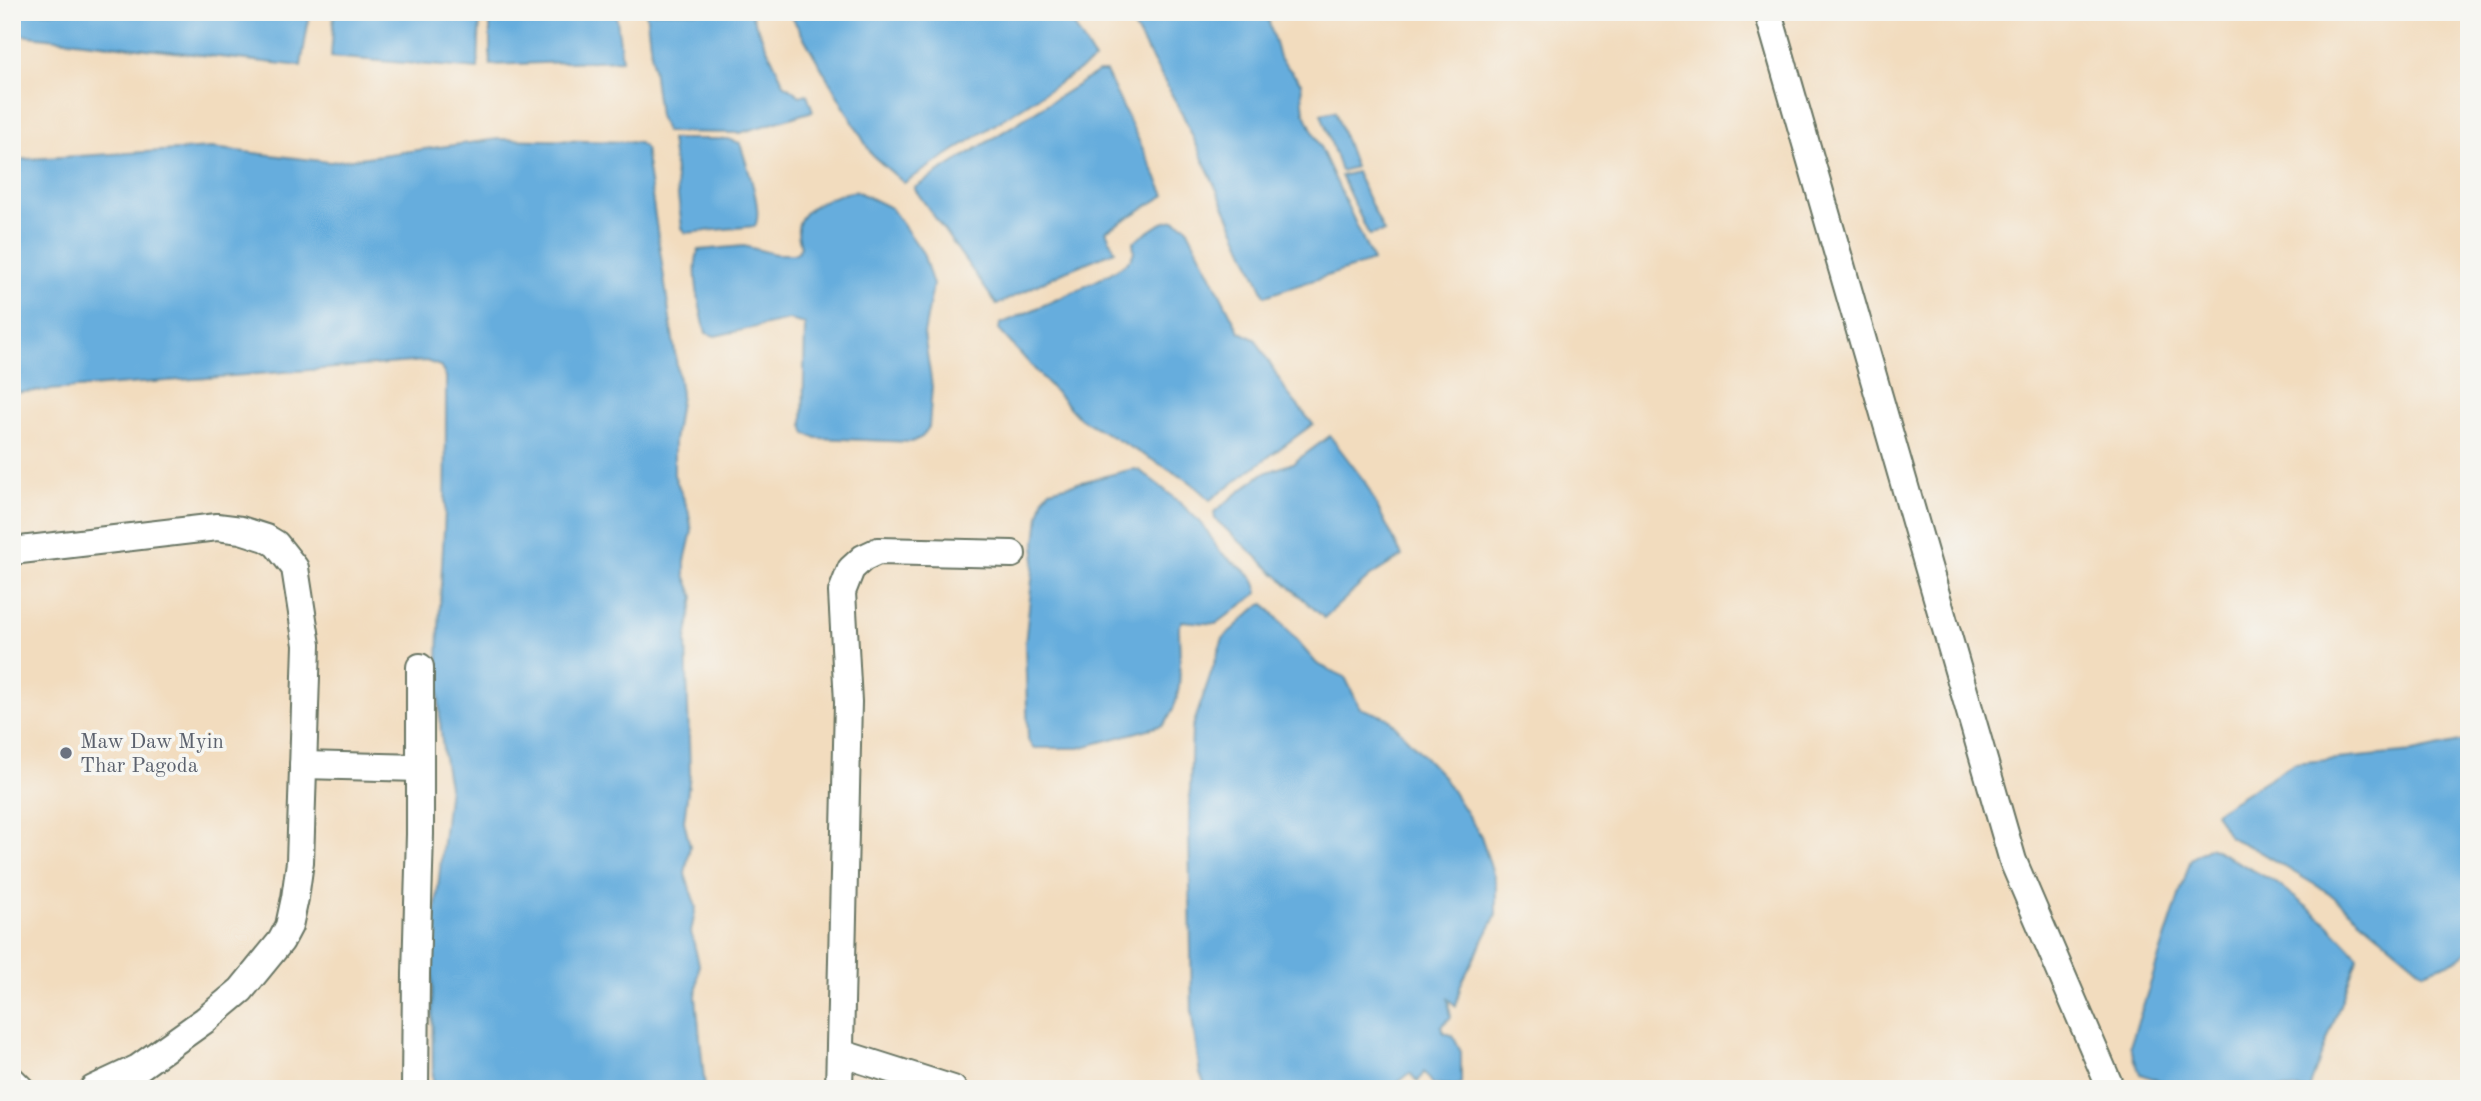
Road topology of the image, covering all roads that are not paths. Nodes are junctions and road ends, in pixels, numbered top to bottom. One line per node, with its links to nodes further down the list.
1 (1768, 12): 14 (street)
2 (12, 551): 5 (street)
3 (1012, 554): 7 (street)
4 (420, 667): 6 (street)
5 (303, 765): 6 (street); 10 (street)
6 (420, 768): 11 (street)
7 (840, 1053): 12 (street); 13 (street)
8 (12, 1080): 9 (street)
9 (21, 1089)
10 (93, 1089)
11 (415, 1089)
12 (839, 1089)
13 (953, 1089)
14 (2111, 1089)

